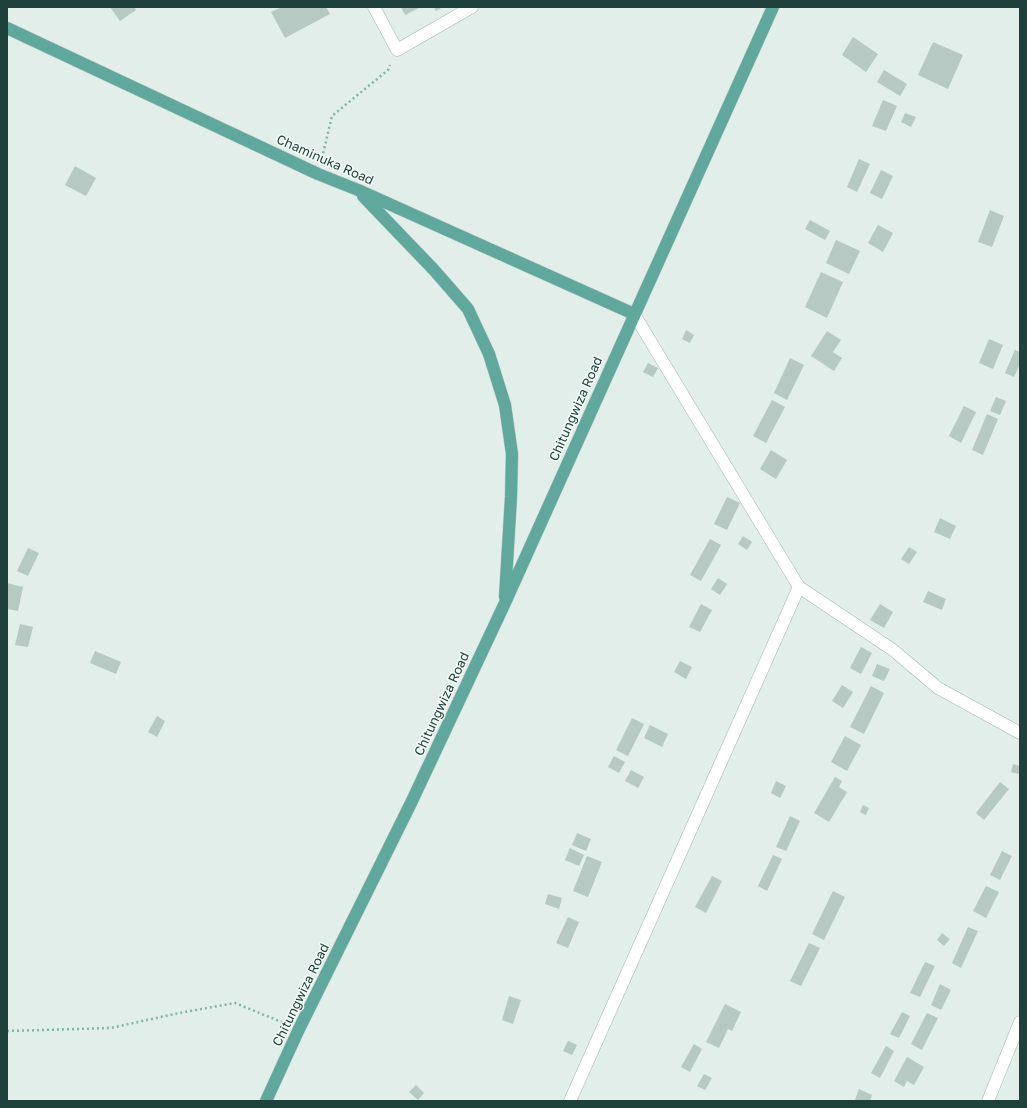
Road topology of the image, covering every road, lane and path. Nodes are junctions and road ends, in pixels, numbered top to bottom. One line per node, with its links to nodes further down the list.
1 (374, 7): 5 (street)
2 (472, 7): 5 (street)
3 (773, 7): 8 (main road, Chitungwiza Road)
4 (7, 28): 6 (main road, Chaminuka Road)
5 (397, 50): 6 (path)
6 (318, 174): 7 (main road, Chaminuka Road)
7 (358, 190): 8 (main road, Chaminuka Road); 10 (main road)
8 (634, 314): 9 (street); 10 (main road, Chitungwiza Road)
9 (799, 587): 11 (street); 16 (street)
10 (504, 605): 13 (main road, Chitungwiza Road)
11 (1020, 733)
12 (1020, 1022): 17 (street)
13 (299, 1029): 14 (path); 15 (main road, Chitungwiza Road)
14 (7, 1031)
15 (266, 1101)
16 (570, 1101)
17 (988, 1101)

